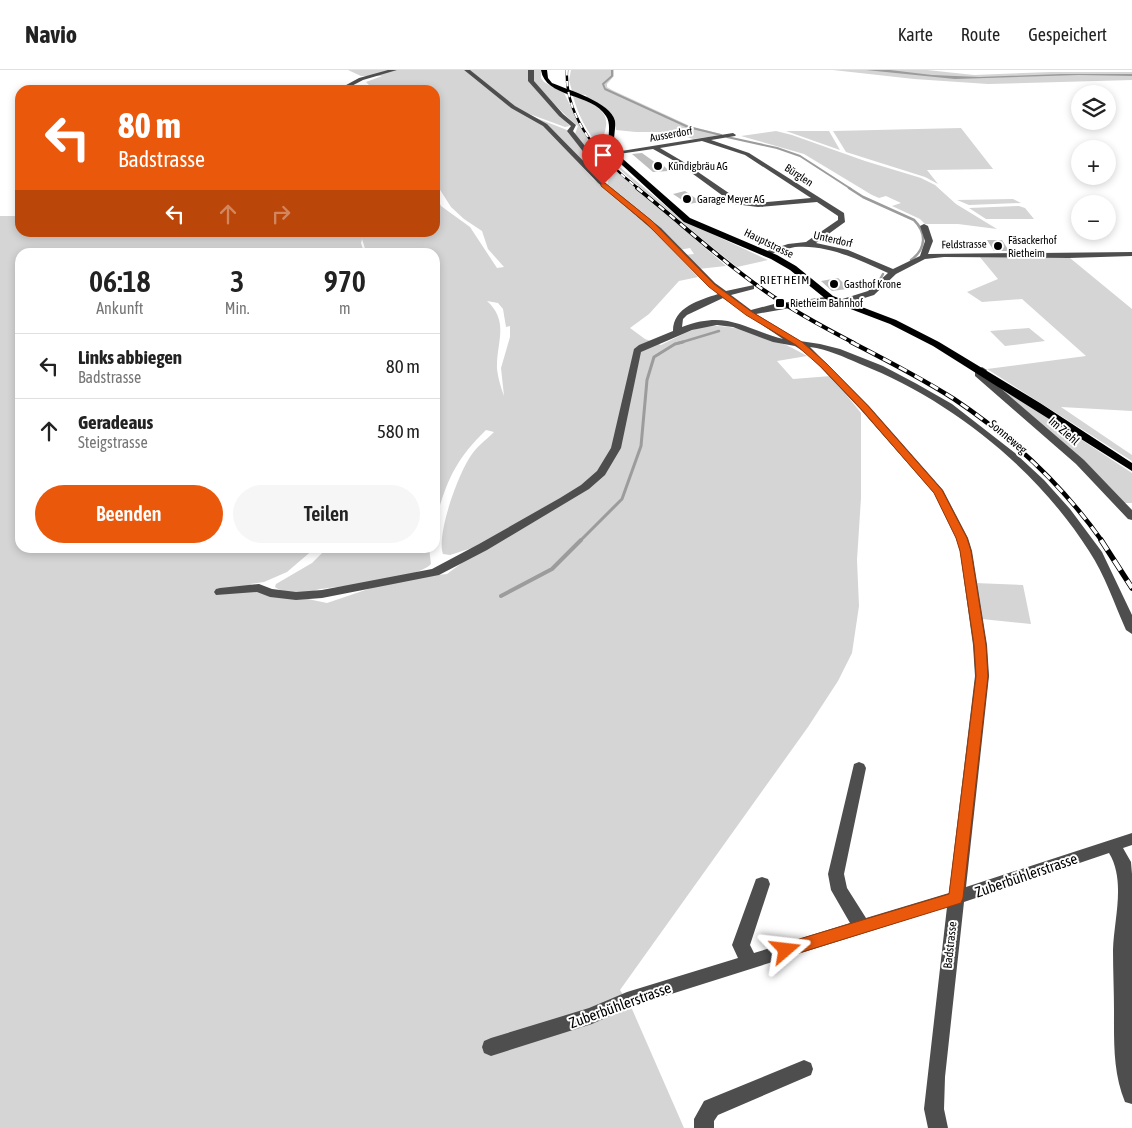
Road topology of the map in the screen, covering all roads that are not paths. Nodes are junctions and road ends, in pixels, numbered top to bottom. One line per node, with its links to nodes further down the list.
1 (394, 70): 5 (street)
2 (467, 70): 10 (street, Badstrasse)
3 (531, 70): 10 (street)
4 (544, 70): 9 (main road)
5 (348, 85)
6 (733, 135): 7 (street, Ausserdorf)
7 (701, 139): 8 (street, Ausserdorf); 11 (street, Bürglen)
8 (654, 147): 9 (street, Ausserdorf); 11 (street)
9 (612, 152): 14 (main road, Hauptstrasse)
10 (600, 182): 19 (street, Badstrasse)
11 (818, 200): 13 (street, Bürglen)
12 (924, 226): 16 (street)
13 (809, 244): 14 (street, Unterdorf); 17 (street, Unterdorf)
14 (766, 253): 20 (main road, Hauptstrasse)
15 (1132, 254): 16 (street, Feldstrasse)
16 (922, 257): 17 (street, Feldstrasse)
17 (893, 272): 20 (street, Feldstrasse)
18 (751, 287): 19 (street)
19 (723, 294): 21 (street); 22 (street, Badstrasse)
20 (835, 301): 22 (street, Feldstrasse); 26 (main road, Hauptstrasse)
21 (691, 310): 23 (street); 24 (street)
22 (749, 313): 25 (street, Badstrasse)
23 (716, 322): 24 (street); 25 (street, Sonneweg)
24 (678, 333): 29 (street)
25 (799, 344): 30 (street, Sonneweg); 35 (street, Badstrasse)
26 (982, 370): 27 (main road, Hauptstrasse); 28 (street, Im Ziehl)
27 (1132, 468)
28 (1132, 517)
29 (220, 592)
30 (1132, 630)
31 (858, 768): 36 (street)
32 (1132, 839): 33 (street, Zuberbühlerstrasse)
33 (1113, 846): 35 (street, Zuberbühlerstrasse); 40 (street)
34 (762, 884): 37 (street)
35 (956, 898): 36 (street, Zuberbühlerstrasse); 42 (street, Badstrasse)
36 (862, 927): 37 (street, Zuberbühlerstrasse)
37 (748, 961): 38 (street, Zuberbühlerstrasse)
38 (491, 1048)
39 (804, 1069): 41 (street)
40 (1132, 1095)
41 (704, 1128)
42 (938, 1128)

